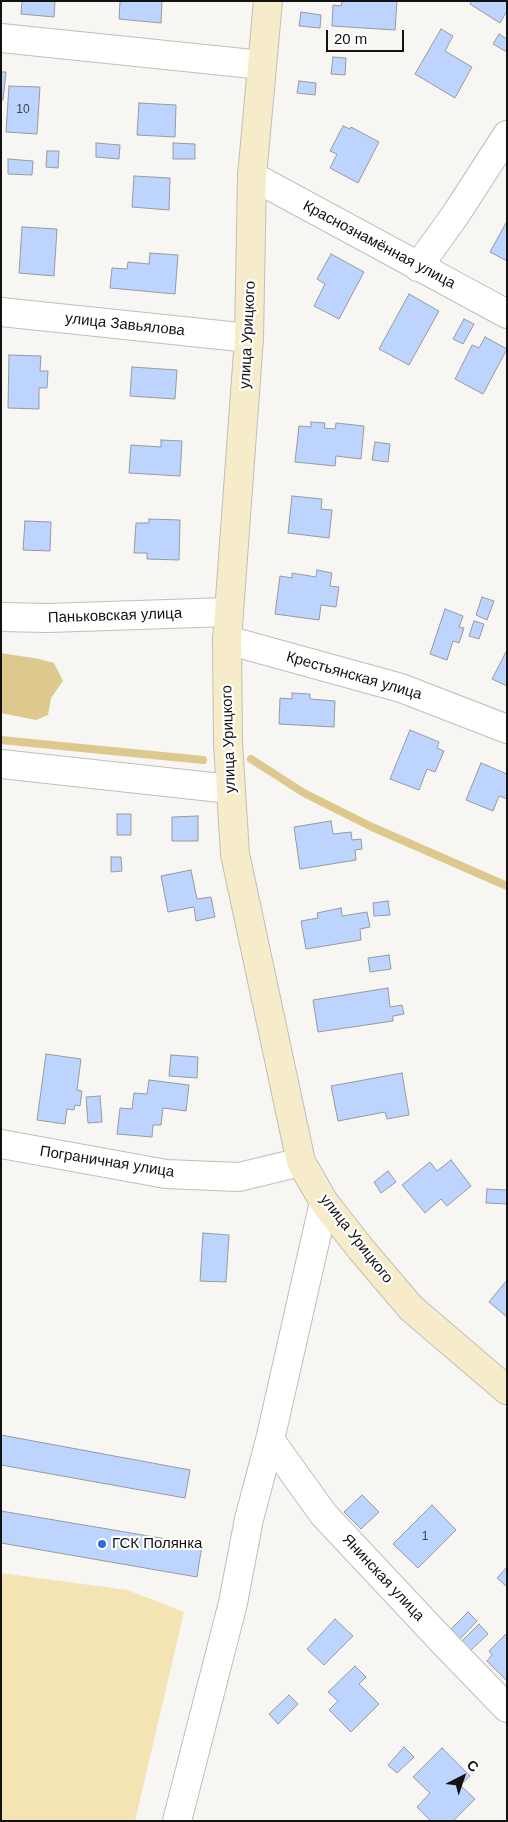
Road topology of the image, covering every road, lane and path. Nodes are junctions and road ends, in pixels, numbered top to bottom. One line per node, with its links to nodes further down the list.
1 (268, 1): 3 (main road, улица Урицкого)
2 (1, 38): 3 (street)
3 (262, 65): 5 (main road, улица Урицкого)
4 (507, 136): 6 (street)
5 (252, 176): 6 (street, Краснознамённая улица); 9 (main road, улица Урицкого)
6 (418, 267): 8 (street, Краснознамённая улица)
7 (1, 312): 9 (street, улица Завьялова)
8 (507, 314)
9 (250, 338): 10 (main road, улица Урицкого)
10 (228, 612): 11 (street, Паньковская улица); 12 (main road, улица Урицкого)
11 (1, 617)
12 (227, 640): 13 (street, Крестьянская улица); 15 (main road, улица Урицкого)
13 (507, 729)
14 (1, 764): 15 (street)
15 (230, 789): 17 (main road, улица Урицкого)
16 (1, 1144): 17 (street, Пограничная улица)
17 (301, 1162): 18 (main road, улица Урицкого)
18 (324, 1202): 19 (main road, улица Урицкого); 20 (street)
19 (507, 1390)
20 (270, 1440): 21 (street, Янинская улица); 22 (street)
21 (507, 1708)
22 (176, 1821)

